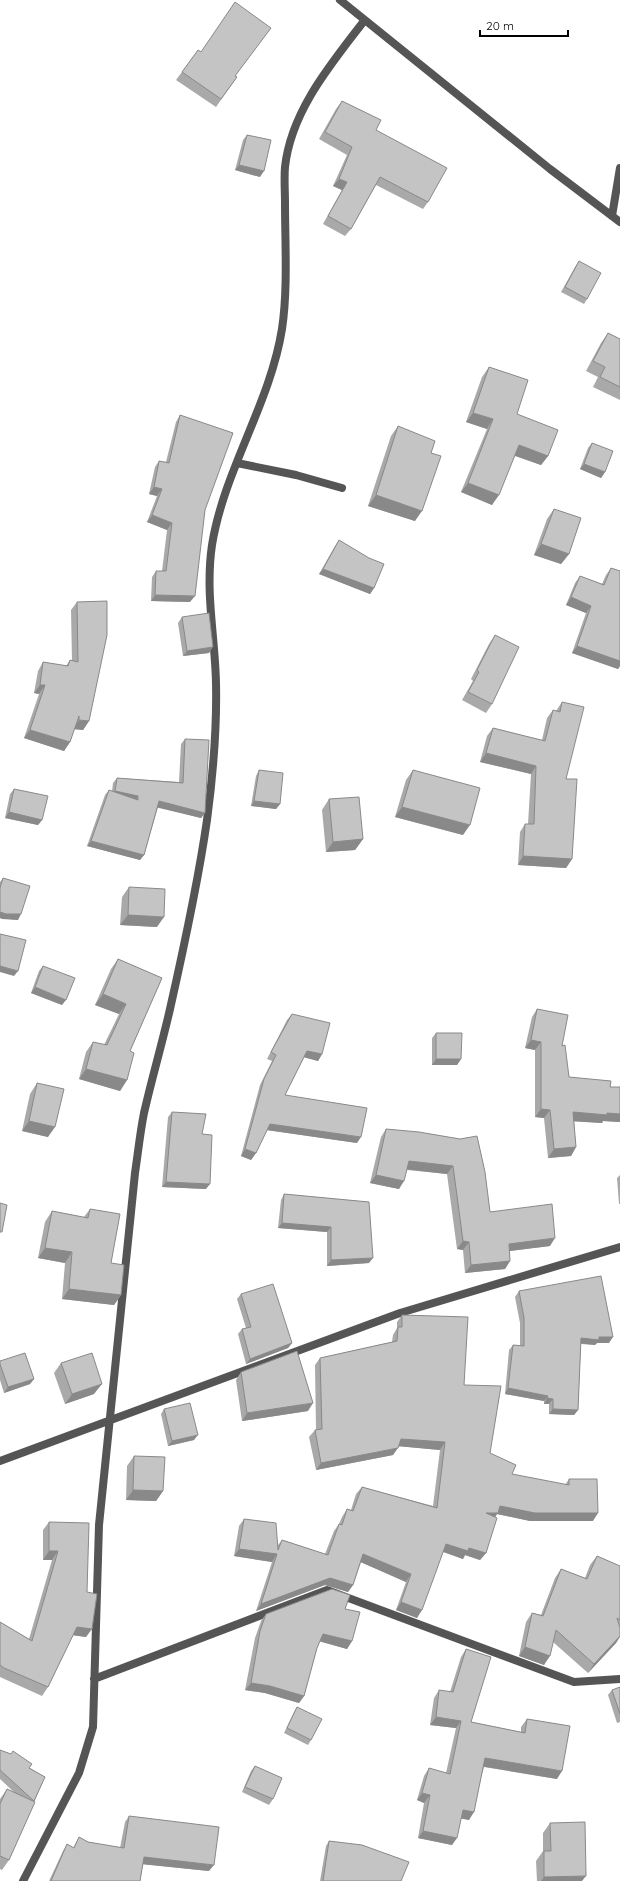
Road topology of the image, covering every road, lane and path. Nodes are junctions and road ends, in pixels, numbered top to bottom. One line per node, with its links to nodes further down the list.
1 (340, 0): 2 (street)
2 (364, 21): 4 (street); 6 (street)
3 (620, 168): 4 (street)
4 (612, 216): 5 (street)
5 (620, 222)
6 (237, 463): 7 (street); 9 (street)
7 (342, 488)
8 (620, 1247): 9 (street)
9 (110, 1419): 10 (street); 12 (street)
10 (0, 1461)
11 (620, 1679): 12 (street)
12 (94, 1680): 13 (street)
13 (23, 1881)

